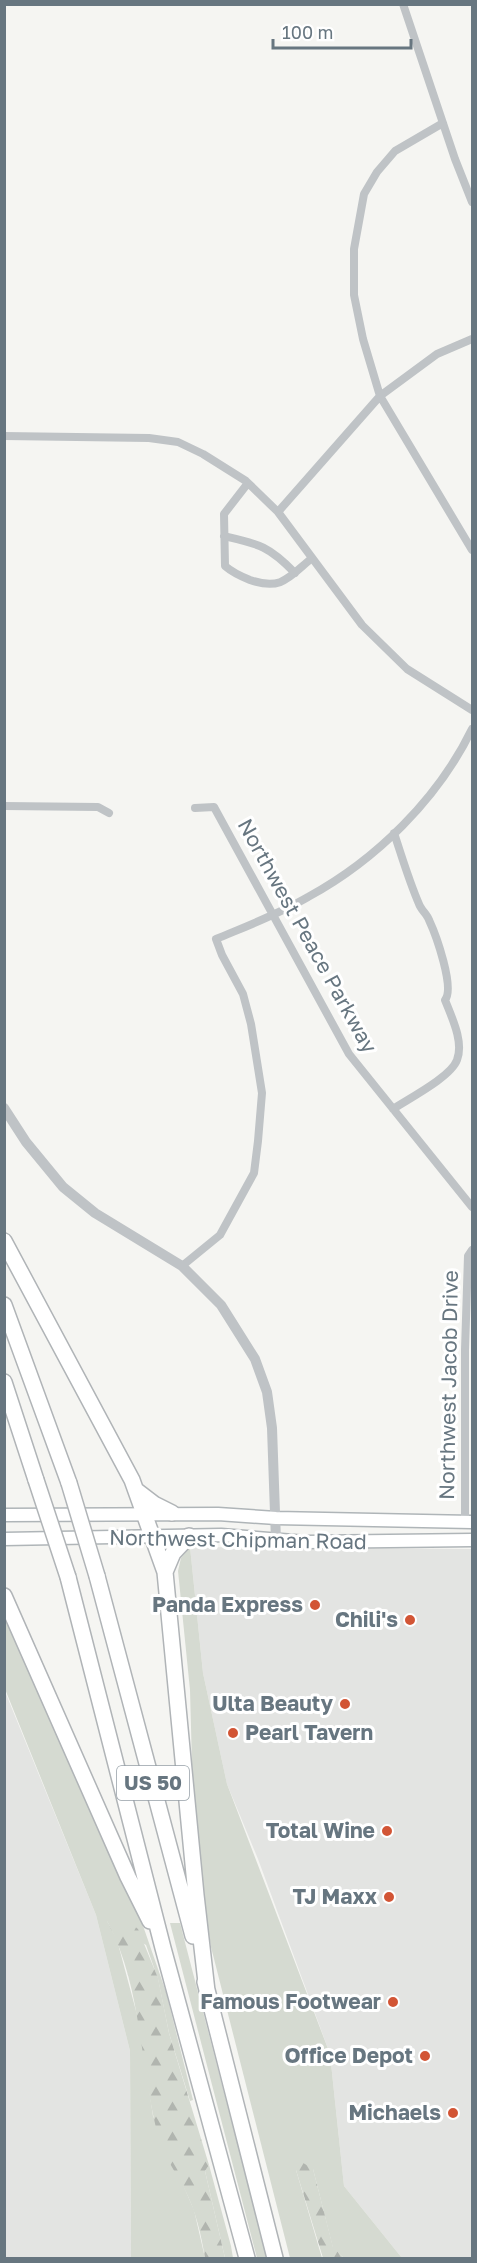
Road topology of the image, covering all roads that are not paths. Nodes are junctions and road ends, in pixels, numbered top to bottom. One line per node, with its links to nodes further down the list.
1 (403, 4): 2 (street)
2 (443, 123): 3 (street); 5 (street)
3 (472, 202)
4 (472, 339): 5 (street)
5 (380, 396): 8 (street); 10 (street)
6 (4, 436): 7 (street)
7 (248, 483): 8 (street); 9 (street)
8 (278, 512): 11 (street)
9 (224, 536): 12 (street); 12 (street)
10 (472, 550)
11 (312, 558): 12 (street); 13 (street)
12 (295, 573)
13 (472, 710)
14 (472, 729): 18 (street)
15 (4, 806): 17 (street)
16 (195, 808): 19 (street, Northwest Peace Parkway)
17 (109, 813)
18 (394, 833): 19 (street); 21 (street)
19 (273, 915): 21 (street, Northwest Peace Parkway); 25 (street)
20 (4, 1108): 25 (street)
21 (393, 1109): 22 (street, Northwest Peace Parkway)
22 (472, 1207)
23 (4, 1241): 29 (highway)
24 (472, 1250): 28 (street, Northwest Jacob Drive)
25 (182, 1266): 33 (street)
26 (4, 1305): 44 (highway, US 50, bridge)
27 (4, 1382): 43 (highway, US 50, bridge)
28 (469, 1401): 34 (street, Northwest Jacob Drive)
29 (136, 1490): 30 (highway); 31 (highway)
30 (145, 1513): 31 (main road, Northwest Chipman Road); 32 (main road, Northwest Chipman Road); 36 (highway)
31 (172, 1513): 33 (main road, Northwest Chipman Road)
32 (4, 1515)
33 (276, 1518): 34 (main road, Northwest Chipman Road); 39 (street)
34 (469, 1522): 40 (main road)
35 (189, 1536): 36 (main road, Northwest Chipman Road); 39 (main road, Northwest Chipman Road); 41 (highway)
36 (153, 1537): 37 (main road, Northwest Chipman Road); 41 (highway)
37 (4, 1539)
38 (472, 1540): 40 (main road, Northwest Chipman Road)
39 (276, 1541): 40 (main road, Northwest Chipman Road)
40 (431, 1541)
41 (165, 1572): 44 (highway)
42 (4, 1596): 43 (highway)
43 (163, 1948): 45 (highway, US 50)
44 (207, 1990): 46 (highway, US 50)
45 (247, 2259)
46 (275, 2259)

